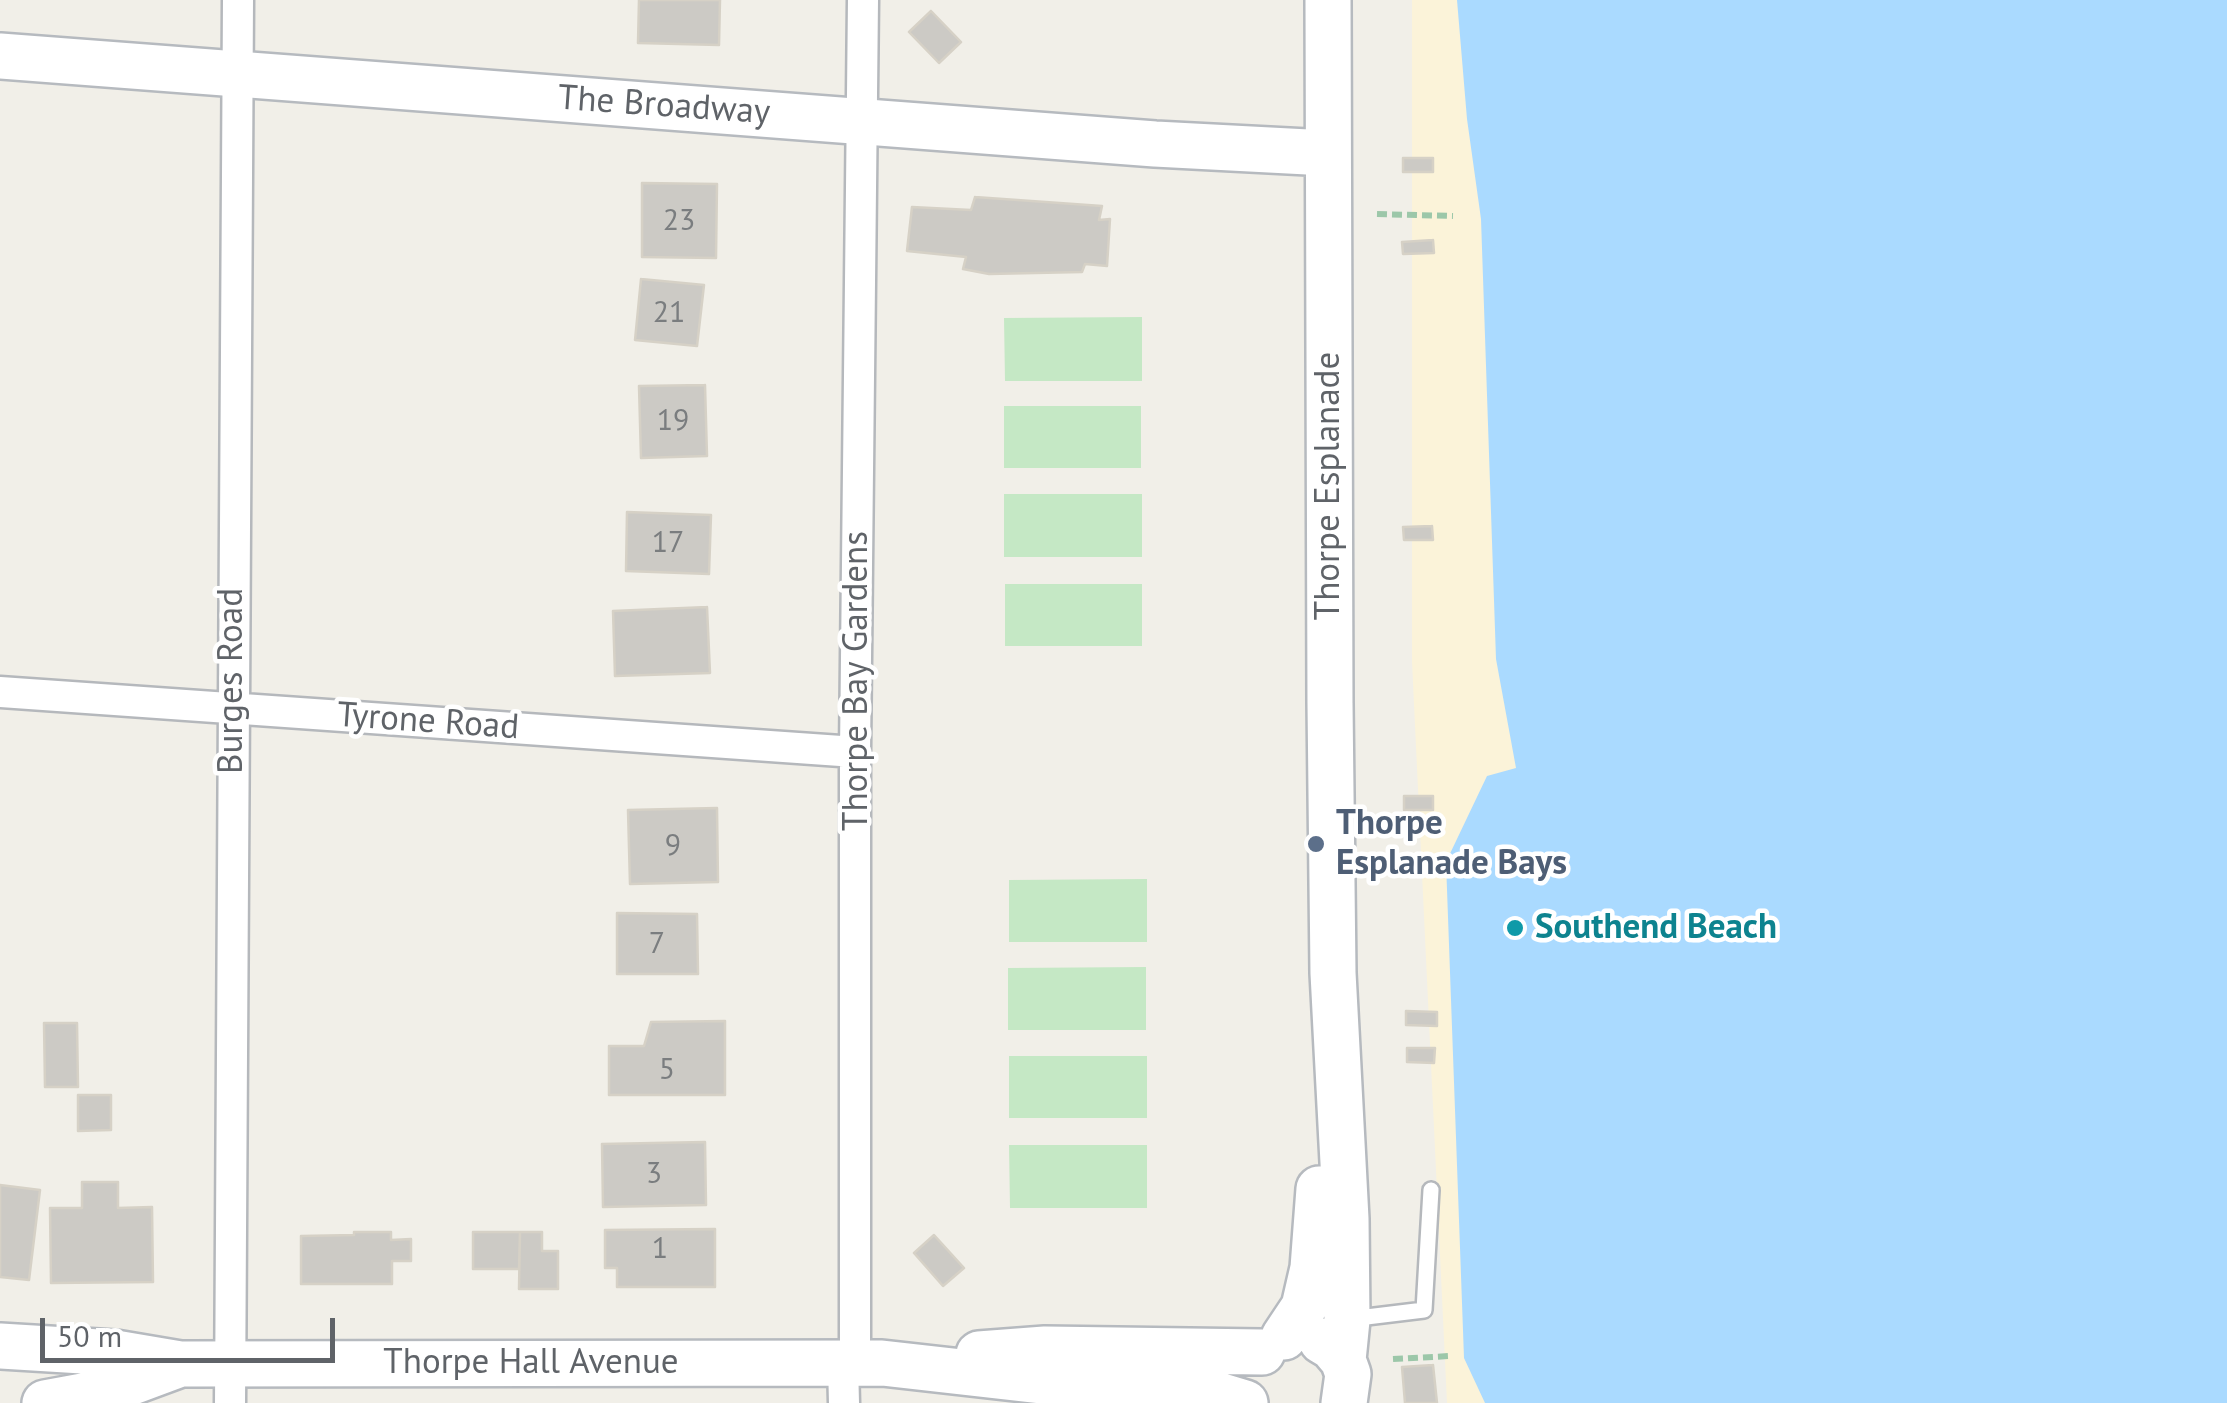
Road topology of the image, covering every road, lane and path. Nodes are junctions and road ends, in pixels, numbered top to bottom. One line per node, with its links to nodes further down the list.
1 (238, 0): 5 (street, Burges Road)
2 (863, 0): 6 (street, Thorpe Bay Gardens)
3 (1328, 0): 7 (street, Thorpe Esplanade)
4 (0, 56): 5 (street, The Broadway)
5 (237, 74): 6 (street, The Broadway); 11 (street, Burges Road)
6 (862, 120): 7 (street, The Broadway); 12 (street, Thorpe Bay Gardens)
7 (1328, 153): 13 (street, Thorpe Esplanade)
8 (1377, 214): 9 (path)
9 (1454, 216)
10 (0, 692): 11 (street, Tyrone Road)
11 (232, 708): 12 (street, Tyrone Road); 21 (street, Burges Road)
12 (856, 752): 20 (street, Thorpe Bay Gardens)
13 (1334, 973): 16 (street, Thorpe Esplanade); 16 (street, Thorpe Esplanade)
14 (1432, 1190): 16 (lane)
15 (0, 1346): 19 (street, Thorpe Hall Avenue)
16 (1316, 1352): 20 (street, Thorpe Hall Avenue); 24 (street, Thorpe Esplanade)
17 (1450, 1356): 18 (path)
18 (1393, 1358)
19 (180, 1364): 21 (street, Thorpe Hall Avenue); 22 (street, Thorpe Hall Avenue)
20 (856, 1373): 21 (street, Thorpe Hall Avenue); 23 (street, Thorpe Hall Avenue)
21 (229, 1383)
22 (45, 1403)
23 (1245, 1403)
24 (1256, 1403)

